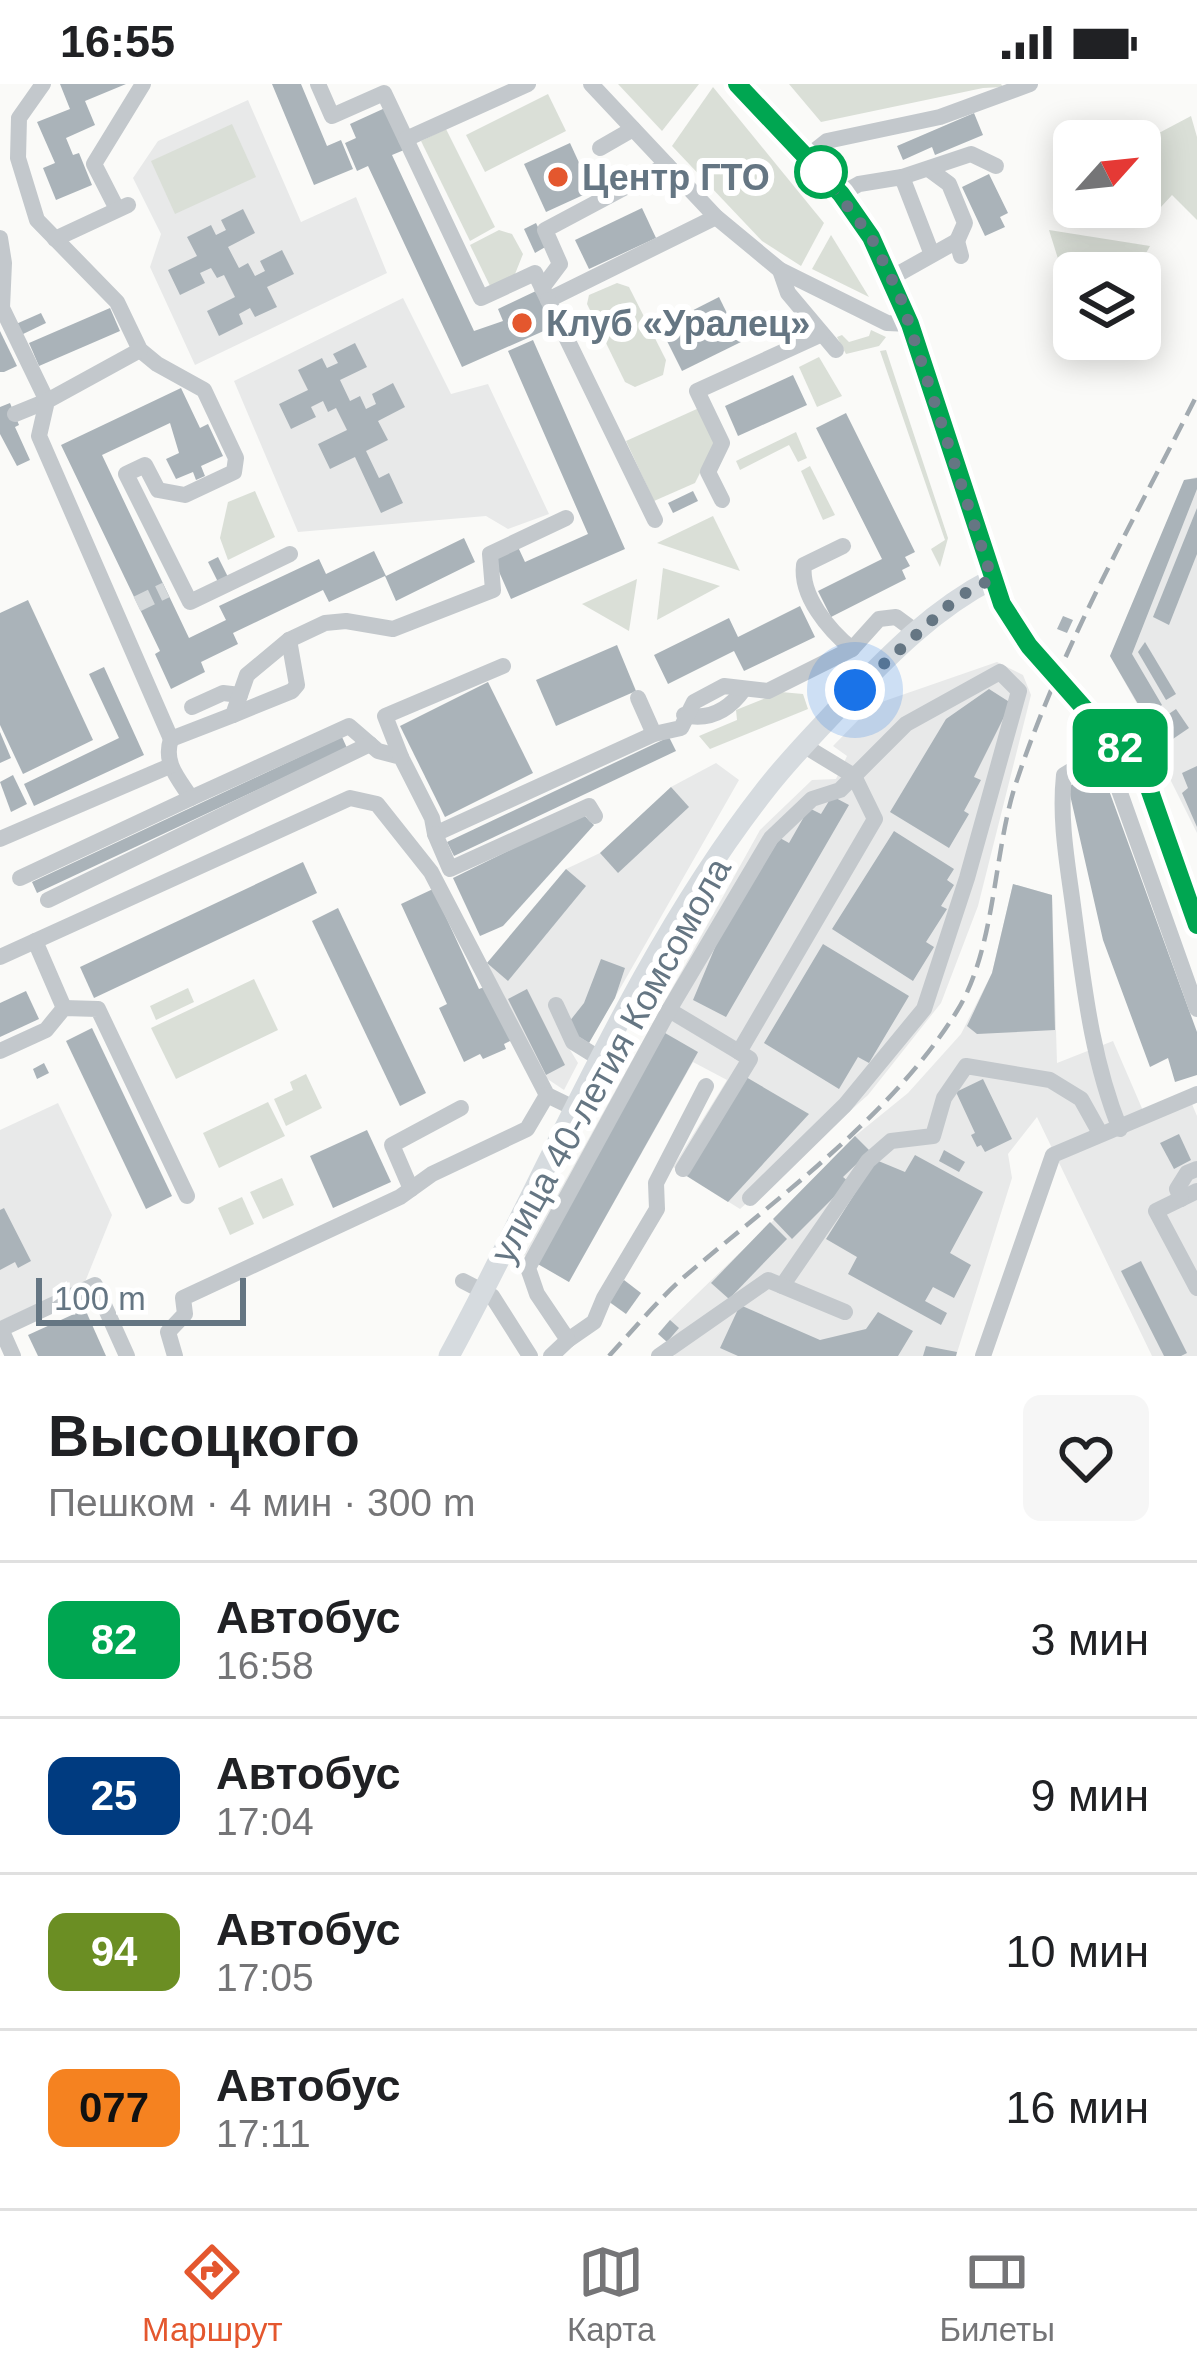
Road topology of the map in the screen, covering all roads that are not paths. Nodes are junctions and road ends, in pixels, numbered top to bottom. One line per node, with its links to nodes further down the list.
1 (43, 84): 8 (street)
2 (142, 84): 21 (street)
3 (319, 84): 11 (street)
4 (591, 84): 10 (street)
5 (737, 84): 13 (main road)
6 (1030, 84): 13 (street)
7 (527, 89): 11 (street)
8 (19, 118): 9 (street); 21 (street)
9 (0, 129)
10 (633, 129): 12 (street); 14 (street)
11 (406, 139): 25 (street)
12 (600, 148)
13 (807, 158): 18 (main road)
14 (667, 165): 19 (street); 25 (street)
15 (996, 166): 16 (street)
16 (930, 170): 17 (street); 22 (street)
17 (902, 177): 18 (street); 22 (street)
18 (841, 194): 24 (main road)
19 (716, 217): 23 (street); 25 (street)
20 (0, 238): 30 (street)
21 (55, 239): 28 (street)
22 (932, 253): 24 (street)
23 (780, 270): 26 (street); 27 (street)
24 (891, 278): 26 (main road)
25 (545, 294): 34 (street)
26 (910, 324): 37 (main road)
27 (822, 334): 29 (street); 32 (street)
28 (140, 350): 30 (street); 36 (street)
29 (836, 350)
30 (46, 400): 31 (street); 39 (street)
31 (15, 414)
32 (722, 500)
33 (566, 518): 41 (street)
34 (655, 520)
35 (843, 546): 42 (street)
36 (290, 554)
37 (992, 579): 40 (main road, улица 40-летия Комсомола); 50 (main road)
38 (137, 604): 39 (street)
39 (119, 612): 49 (street)
40 (916, 632): 42 (street); 52 (main road, улица 40-летия Комсомола)
41 (289, 640): 44 (street); 47 (street)
42 (852, 649): 48 (street)
43 (502, 666): 53 (street)
44 (240, 695): 46 (street); 47 (street)
45 (638, 698): 48 (street)
46 (192, 707)
47 (233, 715): 49 (street)
48 (654, 734): 59 (street)
49 (172, 739): 54 (street)
50 (1117, 743): 63 (main road); 78 (street)
51 (370, 744): 53 (street); 57 (street); 62 (street)
52 (803, 745): 56 (street); 72 (main road, улица 40-летия Комсомола)
53 (401, 757): 59 (street)
54 (170, 766): 57 (street); 60 (street)
55 (1112, 773): 68 (street)
56 (854, 776): 69 (street); 71 (street); 85 (street)
57 (191, 798): 61 (street)
58 (595, 816): 59 (street)
59 (435, 834)
60 (0, 839)
61 (20, 878)
62 (48, 900)
63 (1197, 925)
64 (35, 941): 65 (street); 67 (street); 75 (street)
65 (0, 957)
66 (556, 1005): 72 (street)
67 (64, 1008): 70 (street); 84 (street)
68 (1197, 1009)
69 (669, 1010): 71 (street); 92 (street)
70 (0, 1051)
71 (739, 1052): 81 (street)
72 (602, 1060): 77 (main road, улица 40-летия Комсомола)
73 (706, 1086): 92 (street)
74 (1197, 1094): 78 (street)
75 (547, 1095): 77 (street); 82 (street)
76 (461, 1108): 82 (street)
77 (576, 1109): 89 (main road, улица 40-летия Комсомола)
78 (1120, 1129): 79 (street)
79 (1100, 1133): 87 (street); 101 (street)
80 (1197, 1168): 83 (street)
81 (683, 1169)
82 (411, 1189): 95 (street)
83 (1189, 1195): 88 (street)
84 (187, 1196)
85 (750, 1198)
86 (463, 1281): 89 (street)
87 (782, 1286): 90 (street); 100 (street)
88 (1197, 1288)
89 (484, 1292): 91 (street); 96 (main road, улица 40-летия Комсомола)
90 (844, 1312)
91 (520, 1339): 97 (street); 98 (street)
92 (568, 1340): 99 (street)
93 (13, 1356): 94 (street)
94 (127, 1356)
95 (175, 1356)
96 (449, 1356)
97 (509, 1356)
98 (530, 1356)
99 (551, 1356)
100 (659, 1356)
101 (983, 1356)

